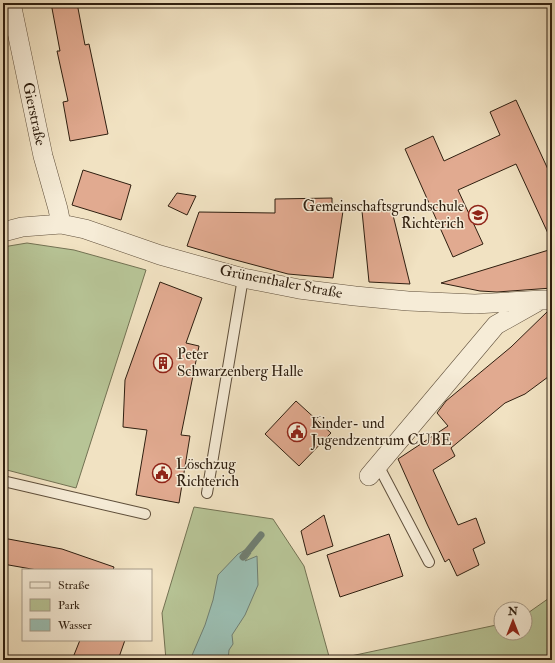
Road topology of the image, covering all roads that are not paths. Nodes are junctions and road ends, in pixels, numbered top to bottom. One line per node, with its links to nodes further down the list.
1 (11, 3): 2 (street, Gierstraße)
2 (61, 224): 3 (street, Grünenthaler Straße); 4 (street, Grünenthaler Straße)
3 (3, 232)
4 (243, 278): 5 (street, Grünenthaler Straße); 8 (lane)
5 (547, 300): 6 (street, Grünenthaler Straße)
6 (374, 470): 10 (lane)
7 (3, 481): 9 (lane)
8 (207, 493)
9 (145, 514)
10 (429, 562)

